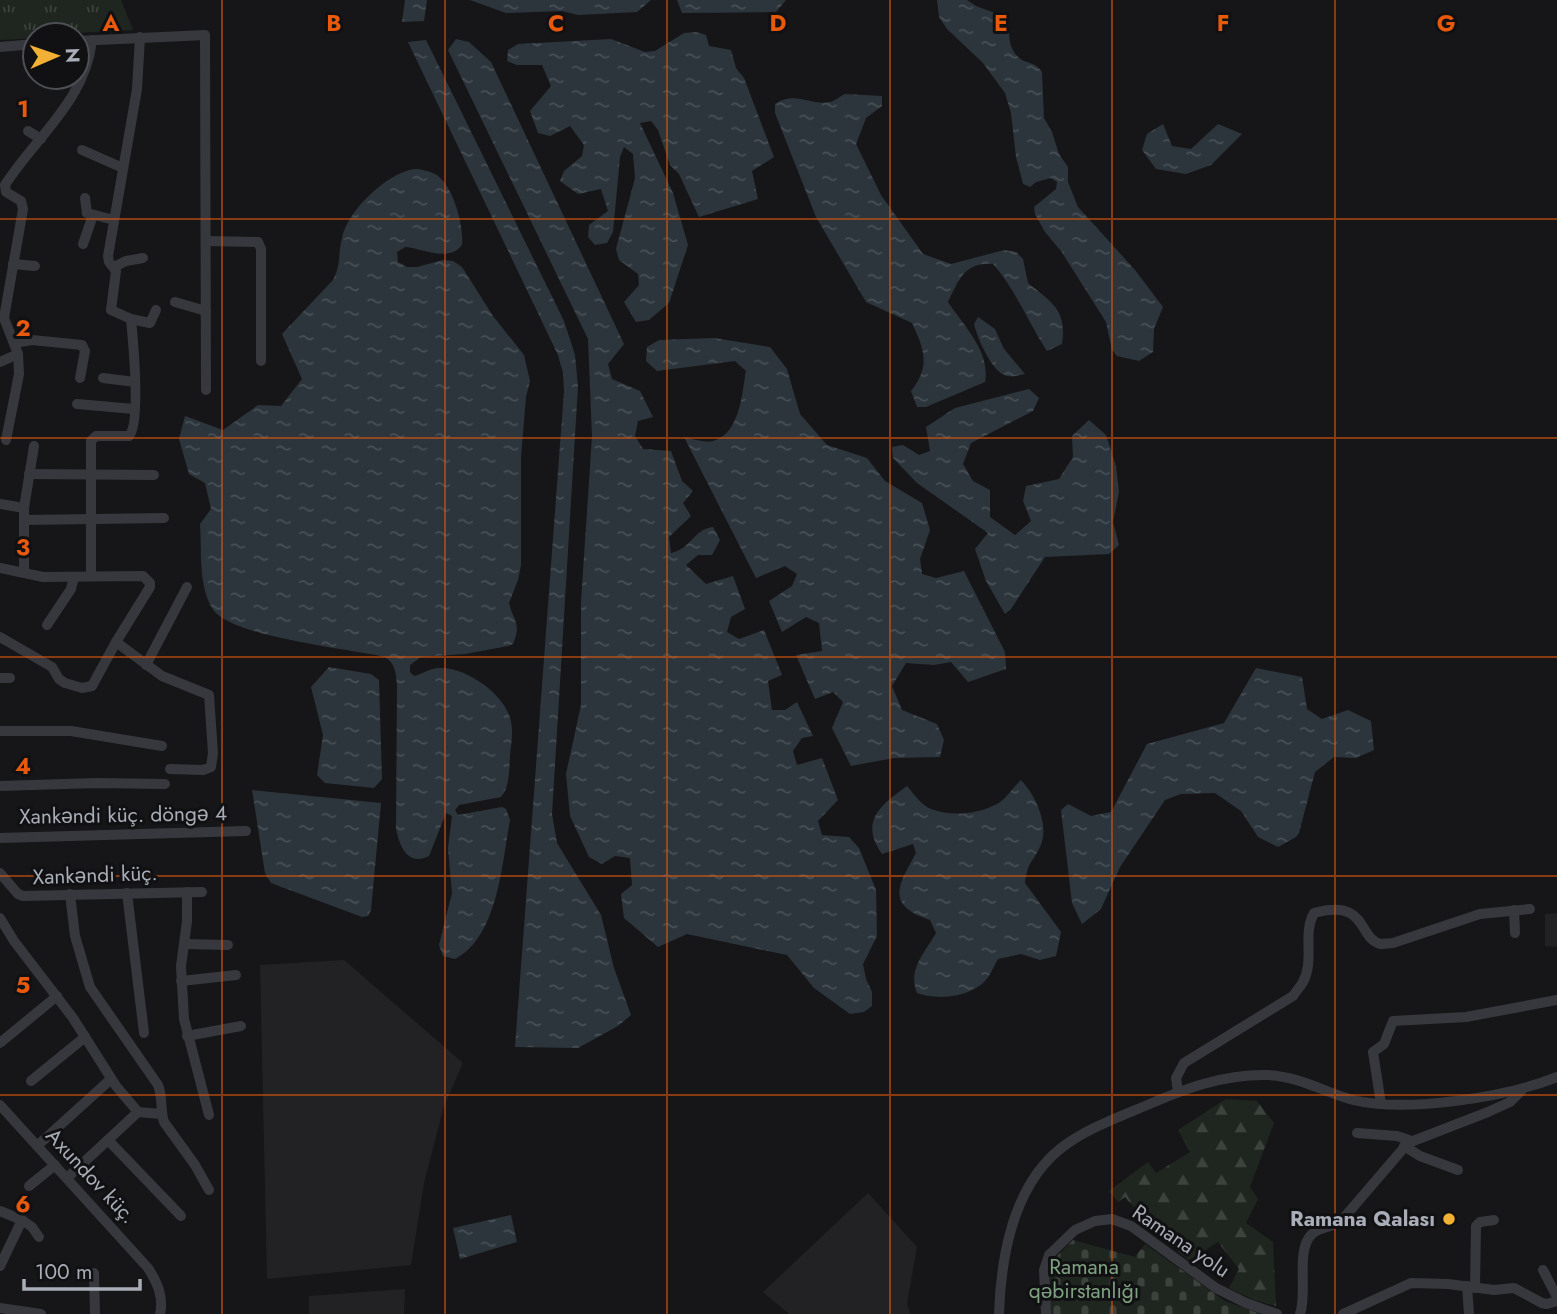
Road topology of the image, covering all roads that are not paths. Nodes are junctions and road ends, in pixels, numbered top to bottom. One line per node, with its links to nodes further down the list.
1 (140, 37): 2 (street); 8 (street); 13 (street)
2 (92, 40): 6 (street)
3 (21, 45): 4 (street)
4 (0, 47)
5 (28, 131): 6 (street)
6 (41, 139): 9 (street)
7 (82, 150): 8 (street)
8 (123, 168): 12 (street)
9 (2, 188): 16 (street)
10 (85, 198): 11 (street)
11 (93, 215): 12 (street); 14 (street)
12 (114, 220): 18 (street)
13 (206, 242): 21 (street); 25 (street)
14 (83, 244)
15 (143, 258): 18 (street)
16 (13, 264): 17 (street); 22 (street)
17 (35, 266)
18 (114, 267): 23 (street)
19 (175, 302): 21 (street)
20 (156, 310): 23 (street)
21 (206, 311): 30 (street)
22 (2, 318): 24 (street)
23 (131, 319): 29 (street)
24 (16, 349): 26 (street); 27 (street); 33 (street)
25 (261, 361)
26 (0, 362)
27 (80, 378)
28 (103, 378): 29 (street)
29 (135, 382): 32 (street)
30 (206, 390)
31 (77, 404): 32 (street)
32 (134, 409): 37 (street)
33 (6, 440)
34 (34, 446): 35 (street)
35 (29, 474): 37 (street); 39 (street)
36 (154, 475): 37 (street)
37 (90, 476): 41 (street)
38 (0, 504): 39 (street)
39 (24, 508): 42 (street)
40 (164, 517): 41 (street)
41 (90, 519): 42 (street); 45 (street)
42 (24, 520): 44 (street)
43 (0, 568): 44 (street)
44 (24, 573): 46 (street)
45 (90, 576): 46 (street); 50 (street)
46 (74, 577): 48 (street)
47 (187, 587): 51 (street)
48 (47, 625)
49 (0, 637): 50 (street)
50 (116, 642): 51 (street)
51 (146, 665): 54 (street)
52 (0, 731): 53 (street)
53 (162, 746)
54 (170, 769)
55 (165, 784): 56 (street)
56 (0, 786)
57 (246, 831): 58 (street, Xankəndi küç. döngə 4)
58 (0, 838)
59 (1, 876): 63 (street, Xankəndi küç.)
60 (127, 892): 61 (street, Xankəndi küç.); 63 (street, Xankəndi küç.); 75 (street)
61 (187, 892): 62 (street, Xankəndi küç.); 68 (street)
62 (202, 892)
63 (71, 894): 87 (street)
64 (1530, 909): 65 (street)
65 (1514, 910): 67 (street); 83 (street)
66 (0, 918): 72 (street)
67 (1515, 933)
68 (185, 944): 69 (street); 71 (street)
69 (228, 945)
70 (236, 975): 71 (street)
71 (181, 981): 76 (street)
72 (57, 996): 77 (street); 78 (street)
73 (1557, 1000): 84 (street)
74 (241, 1026): 76 (street)
75 (144, 1032)
76 (187, 1036): 88 (street)
77 (85, 1037): 80 (street); 81 (street)
78 (0, 1043)
79 (1557, 1077): 82 (street)
80 (111, 1079): 86 (street); 92 (street)
81 (32, 1082)
82 (1522, 1090): 84 (street); 91 (street)
83 (1178, 1091): 84 (street); 113 (street)
84 (1381, 1104)
85 (0, 1105): 92 (street, Axundov küç.)
86 (138, 1112): 87 (street); 90 (street)
87 (161, 1114): 97 (street)
88 (209, 1115)
89 (1357, 1133): 91 (street)
90 (108, 1140): 95 (street); 99 (street)
91 (1408, 1143): 94 (street); 116 (street)
92 (37, 1146): 93 (street, Axundov küç.)
93 (55, 1165): 95 (street, Axundov küç.); 96 (street)
94 (1458, 1170)
95 (67, 1178): 112 (street, Axundov küç.)
96 (29, 1186)
97 (209, 1190)
98 (0, 1211): 100 (street)
99 (181, 1216)
100 (22, 1220): 102 (street); 103 (street)
101 (1494, 1220): 106 (street)
102 (39, 1237)
103 (0, 1266)
104 (1543, 1270): 107 (street)
105 (94, 1273): 111 (street)
106 (1471, 1287): 107 (street); 109 (street); 117 (street)
107 (1557, 1299)
108 (0, 1308): 110 (street)
109 (1348, 1313)
110 (41, 1314)
111 (94, 1314)
112 (160, 1314)
113 (999, 1314)
114 (1046, 1314): 115 (street, Ramana yolu)
115 (1277, 1314)
116 (1300, 1314)
117 (1469, 1314)

